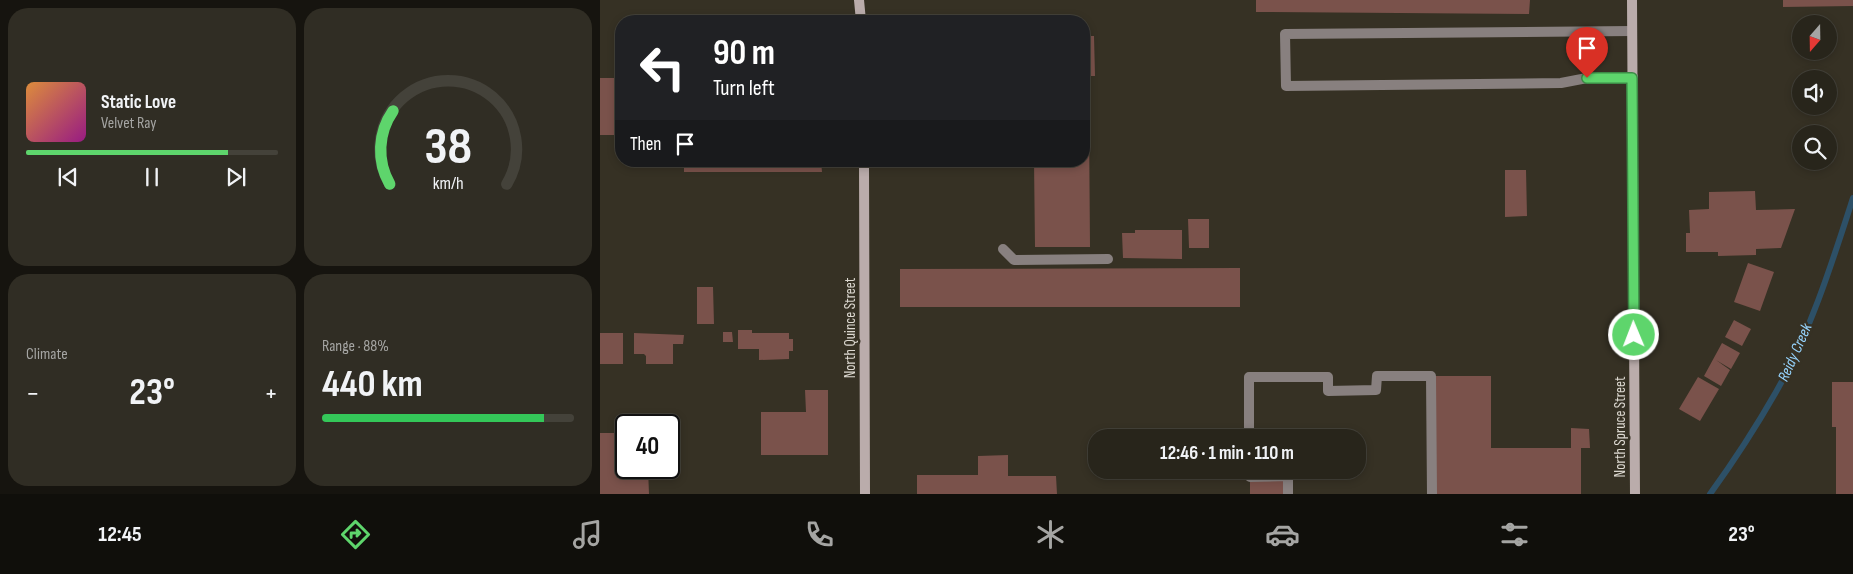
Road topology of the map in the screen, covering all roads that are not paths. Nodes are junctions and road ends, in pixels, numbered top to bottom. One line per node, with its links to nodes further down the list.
1 (860, 0): 3 (street)
2 (1632, 0): 4 (street, North Spruce Street)
3 (861, 15)
4 (1632, 31): 5 (street, North Spruce Street); 5 (lane)
5 (1632, 78): 14 (street, North Spruce Street)
6 (864, 167): 11 (street, North Quince Street)
7 (1003, 249): 8 (lane)
8 (1108, 260)
9 (1250, 429): 13 (lane)
10 (1288, 479): 12 (lane)
11 (865, 494)
12 (1288, 494)
13 (1432, 494)
14 (1636, 494)

